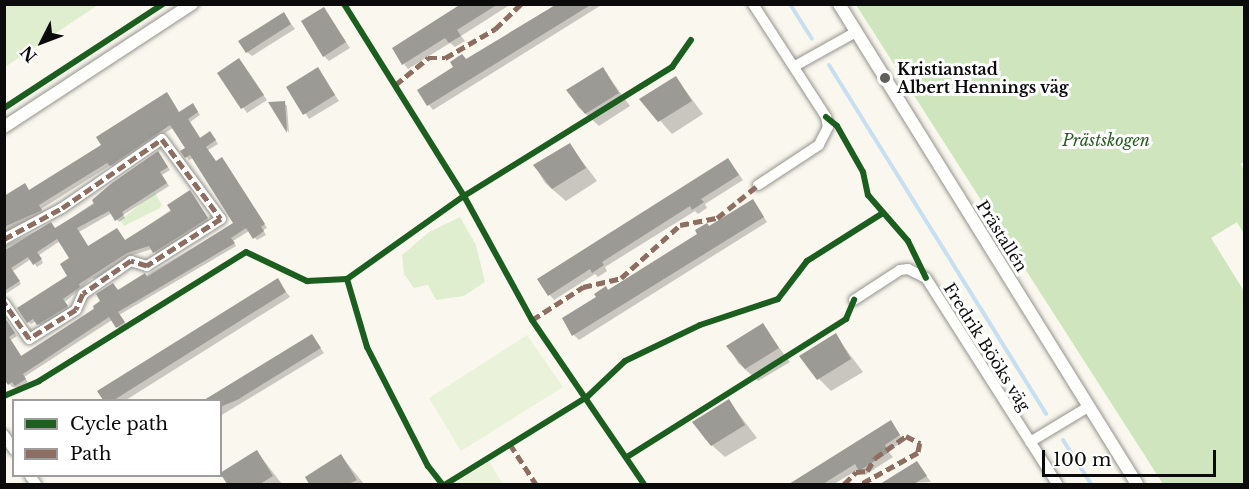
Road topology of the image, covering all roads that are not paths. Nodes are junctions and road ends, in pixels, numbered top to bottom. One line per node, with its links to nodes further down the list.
1 (192, 4): 6 (street)
2 (753, 4): 5 (street)
3 (839, 4): 4 (street, Prästallén)
4 (856, 32): 5 (street); 11 (street, Prästallén)
5 (795, 66): 7 (street)
6 (4, 127)
7 (758, 185)
8 (4, 239): 10 (street)
9 (854, 300): 12 (street, Fredrik Bööks väg)
10 (4, 303)
11 (1088, 407): 12 (street); 14 (street, Prästallén)
12 (1030, 442): 13 (street, Fredrik Bööks väg)
13 (1057, 484)
14 (1137, 484)

